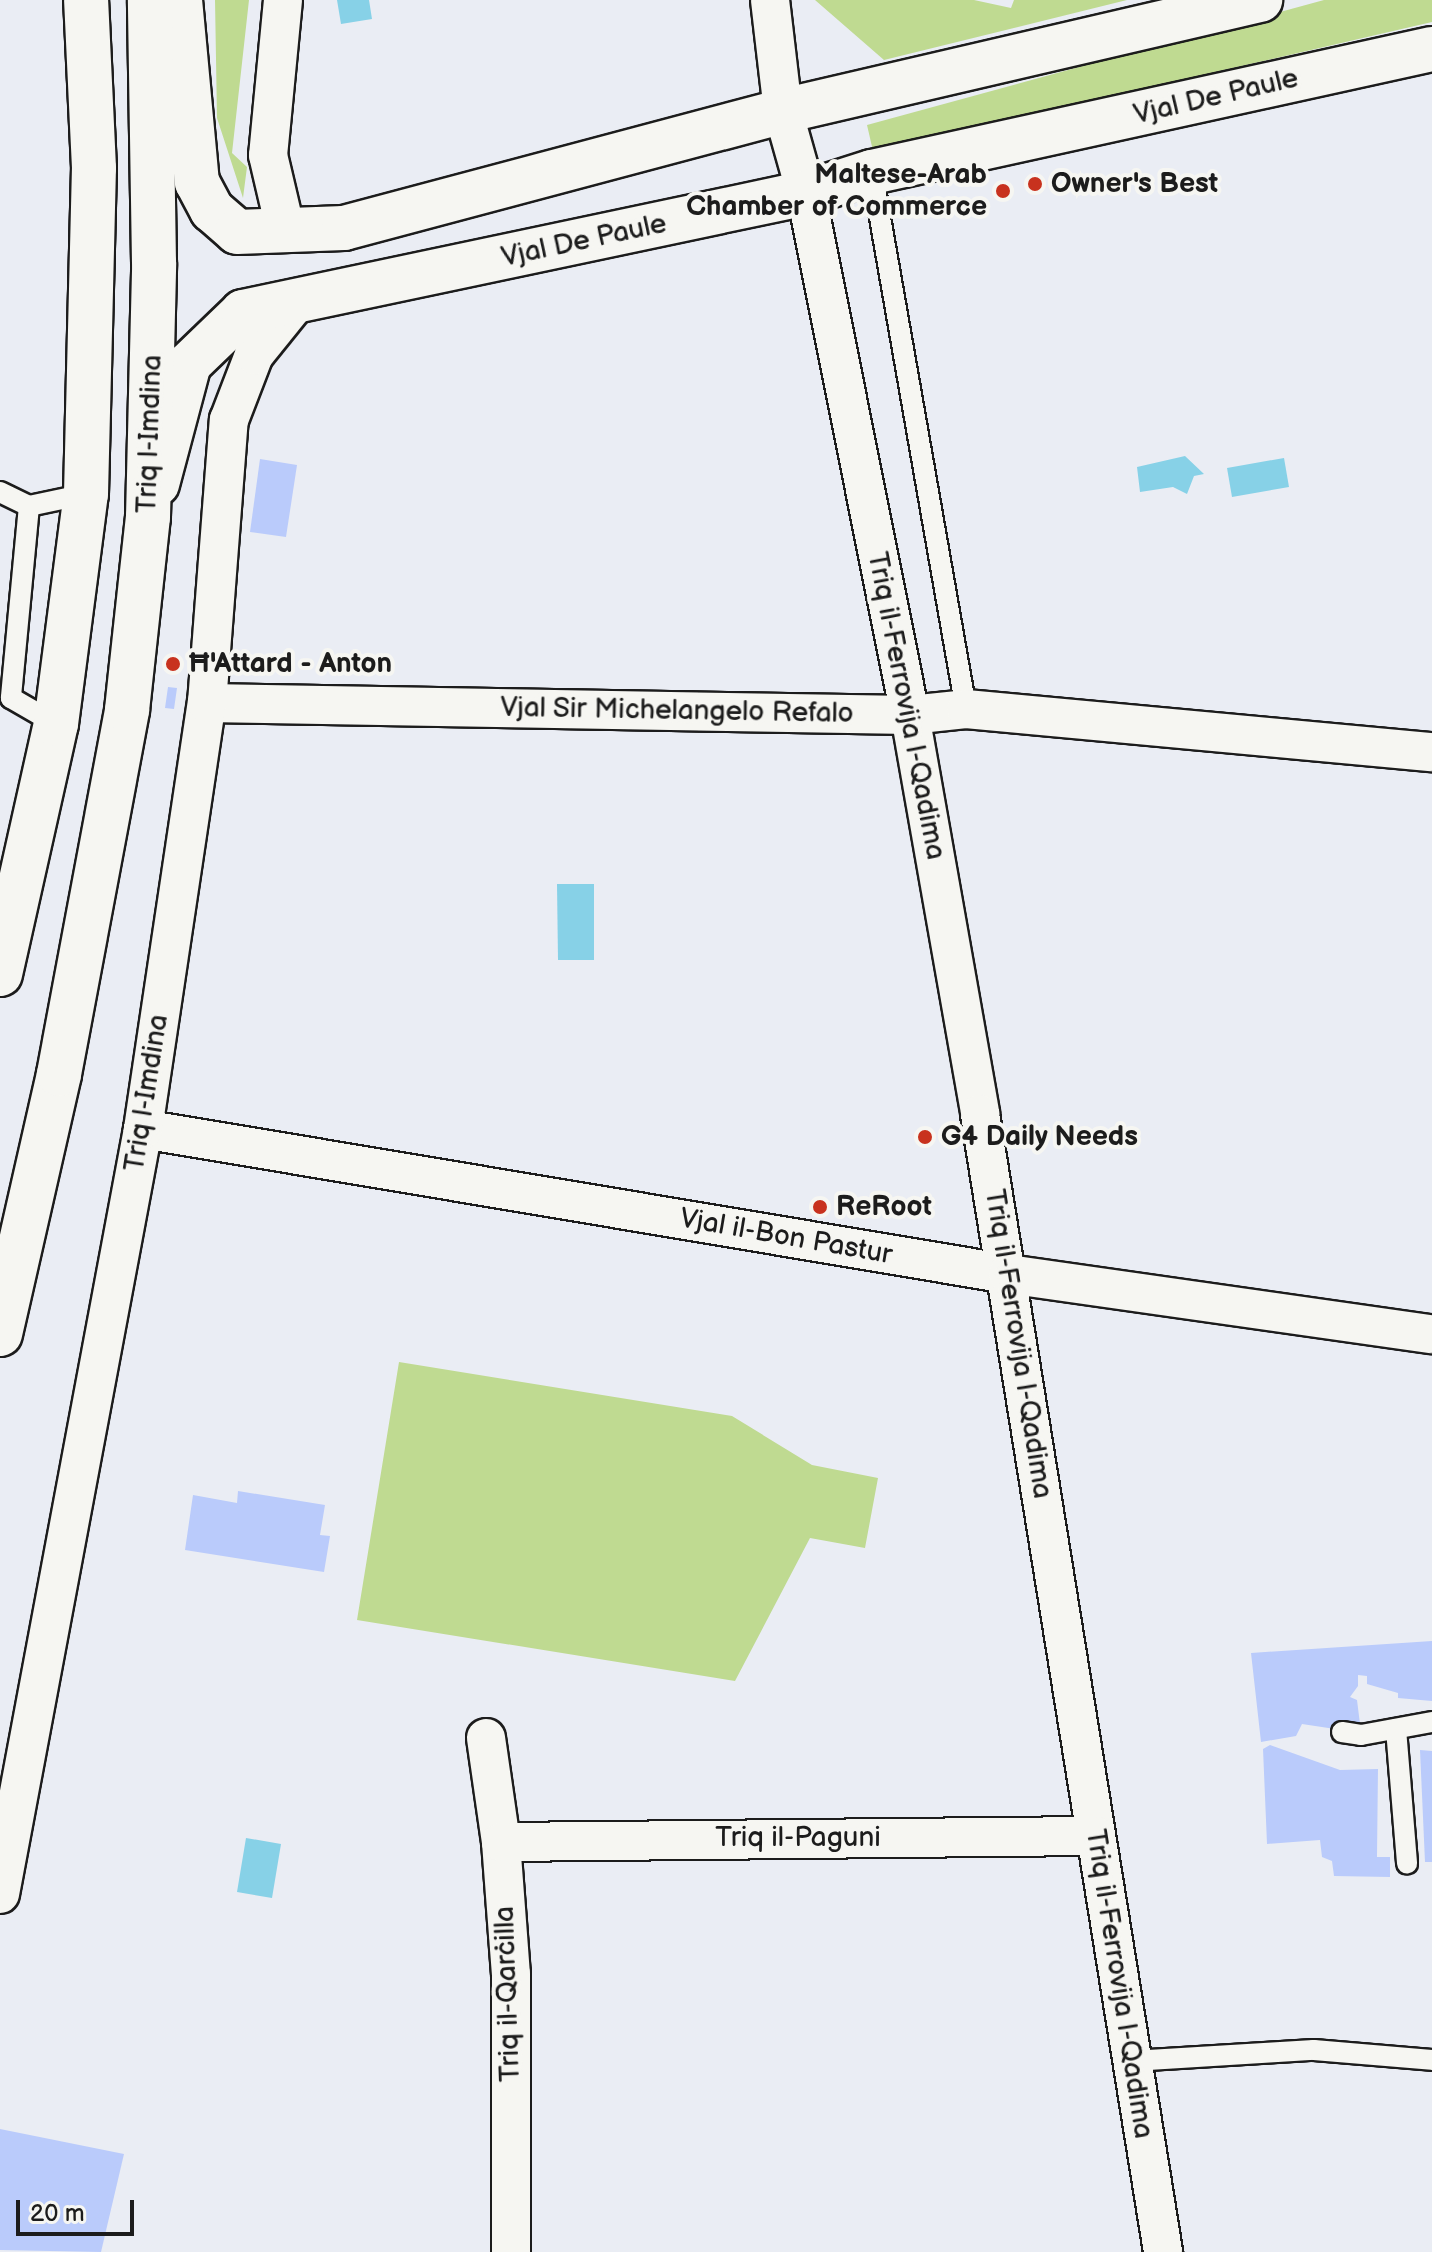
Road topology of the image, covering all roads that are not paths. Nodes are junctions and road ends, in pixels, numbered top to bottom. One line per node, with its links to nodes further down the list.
1 (86, 0): 14 (main road)
2 (150, 0): 16 (main road, Triq l-Imdina)
3 (180, 0): 11 (main road)
4 (283, 0): 11 (street)
5 (770, 0): 8 (street, Triq il-Ferrovija l-Qadima)
6 (1260, 0): 8 (main road)
7 (1432, 49): 9 (main road, Vjal De Paule)
8 (783, 111): 10 (street, Triq il-Ferrovija l-Qadima); 11 (main road)
9 (872, 172): 10 (main road, Vjal De Paule); 18 (lane)
10 (806, 193): 12 (main road, Vjal De Paule); 19 (street, Triq il-Ferrovija l-Qadima)
11 (286, 232)
12 (296, 303): 16 (main road, Vjal De Paule); 17 (street, Triq l-Imdina)
13 (0, 492): 15 (lane)
14 (86, 494): 15 (lane); 20 (main road)
15 (29, 506): 20 (lane)
16 (148, 517): 25 (main road, Triq l-Imdina)
17 (207, 703): 19 (street, Vjal Sir Michelangelo Refalo); 23 (street, Triq l-Imdina)
18 (966, 709): 19 (street, Vjal Sir Michelangelo Refalo); 21 (street, Vjal Sir Michelangelo Refalo)
19 (910, 715): 24 (street, Triq il-Ferrovija l-Qadima)
20 (56, 724): 22 (main road)
21 (1432, 752)
22 (0, 974)
23 (143, 1129): 24 (street, Vjal il-Bon Pastur); 34 (street, Triq l-Imdina)
24 (1008, 1274): 26 (street, Vjal il-Bon Pastur); 31 (street, Triq il-Ferrovija l-Qadima)
25 (0, 1334)
26 (1432, 1334)
27 (1432, 1722): 28 (lane)
28 (1396, 1729): 29 (lane); 33 (lane)
29 (1342, 1732)
30 (486, 1738): 32 (street, Triq il-Qarċilla)
31 (1095, 1836): 32 (street, Triq il-Paguni); 36 (street, Triq il-Ferrovija l-Qadima)
32 (501, 1842): 37 (street, Triq il-Qarċilla)
33 (1407, 1864)
34 (0, 1894)
35 (1432, 2060): 36 (lane)
36 (1132, 2061): 38 (street, Triq il-Ferrovija l-Qadima)
37 (511, 2252)
38 (1163, 2252)

